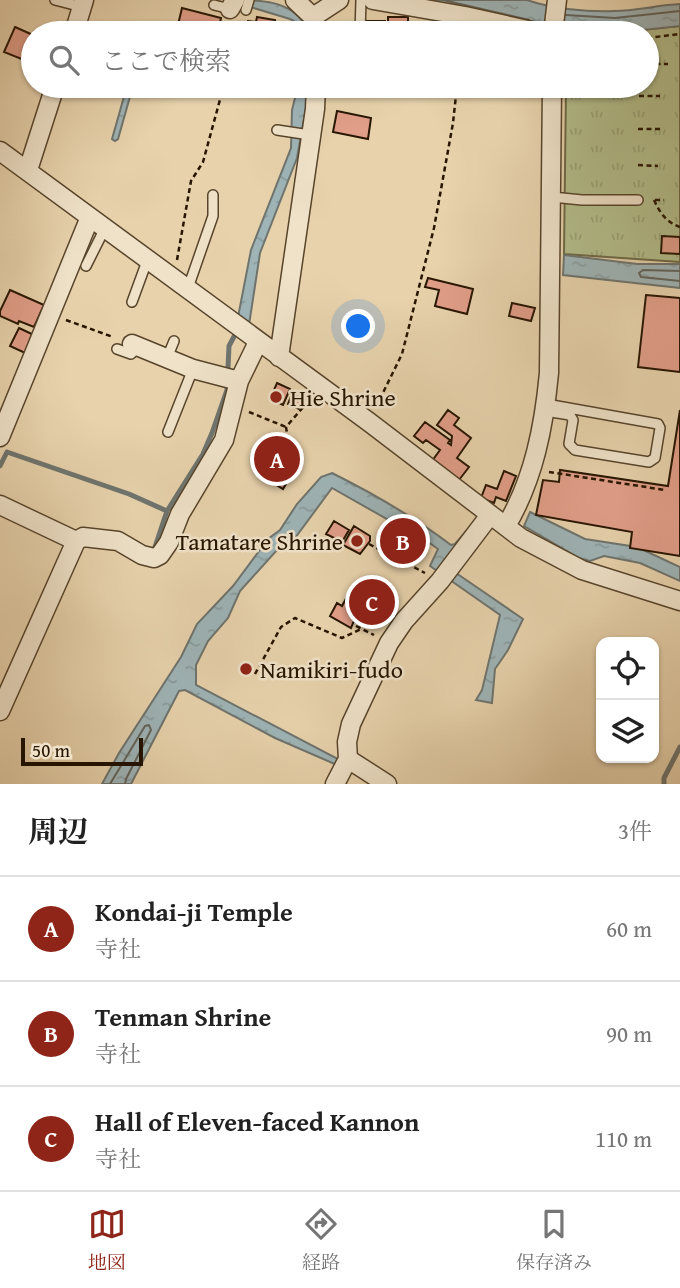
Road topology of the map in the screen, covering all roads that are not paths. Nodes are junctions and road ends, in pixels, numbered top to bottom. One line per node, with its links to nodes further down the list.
1 (55, 0): 7 (lane)
2 (297, 0): 9 (street)
3 (339, 0): 10 (street)
4 (361, 0): 11 (lane)
5 (373, 0): 12 (street)
6 (551, 1): 13 (street)
7 (83, 3): 8 (street)
8 (78, 21)
9 (313, 21)
10 (320, 21)
11 (360, 21)
12 (488, 21)
13 (552, 21)
14 (51, 98): 20 (street)
15 (314, 98): 18 (street)
16 (552, 98): 22 (street)
17 (281, 130): 18 (lane)
18 (308, 135): 33 (street)
19 (0, 151): 20 (street)
20 (27, 170): 24 (street)
21 (212, 194): 28 (lane)
22 (552, 197): 23 (lane); 37 (street)
23 (638, 200)
24 (90, 217): 25 (street); 39 (street)
25 (105, 228): 26 (street); 27 (lane)
26 (148, 261): 28 (street); 29 (lane)
27 (86, 266)
28 (187, 290): 30 (street)
29 (132, 302)
30 (245, 332): 33 (street); 36 (street)
31 (174, 341): 34 (lane)
32 (129, 347): 34 (street)
33 (279, 357): 41 (street)
34 (167, 358): 35 (street)
35 (193, 369): 36 (street); 38 (lane)
36 (232, 379): 43 (street)
37 (546, 407): 37 (lane); 42 (street)
38 (168, 432)
39 (0, 437)
40 (0, 505): 43 (street)
41 (490, 515): 42 (street); 46 (street)
42 (506, 526): 44 (street)
43 (76, 541): 45 (street)
44 (680, 601)
45 (0, 711)
46 (348, 758): 47 (street); 48 (street)
47 (335, 784)
48 (387, 784)

